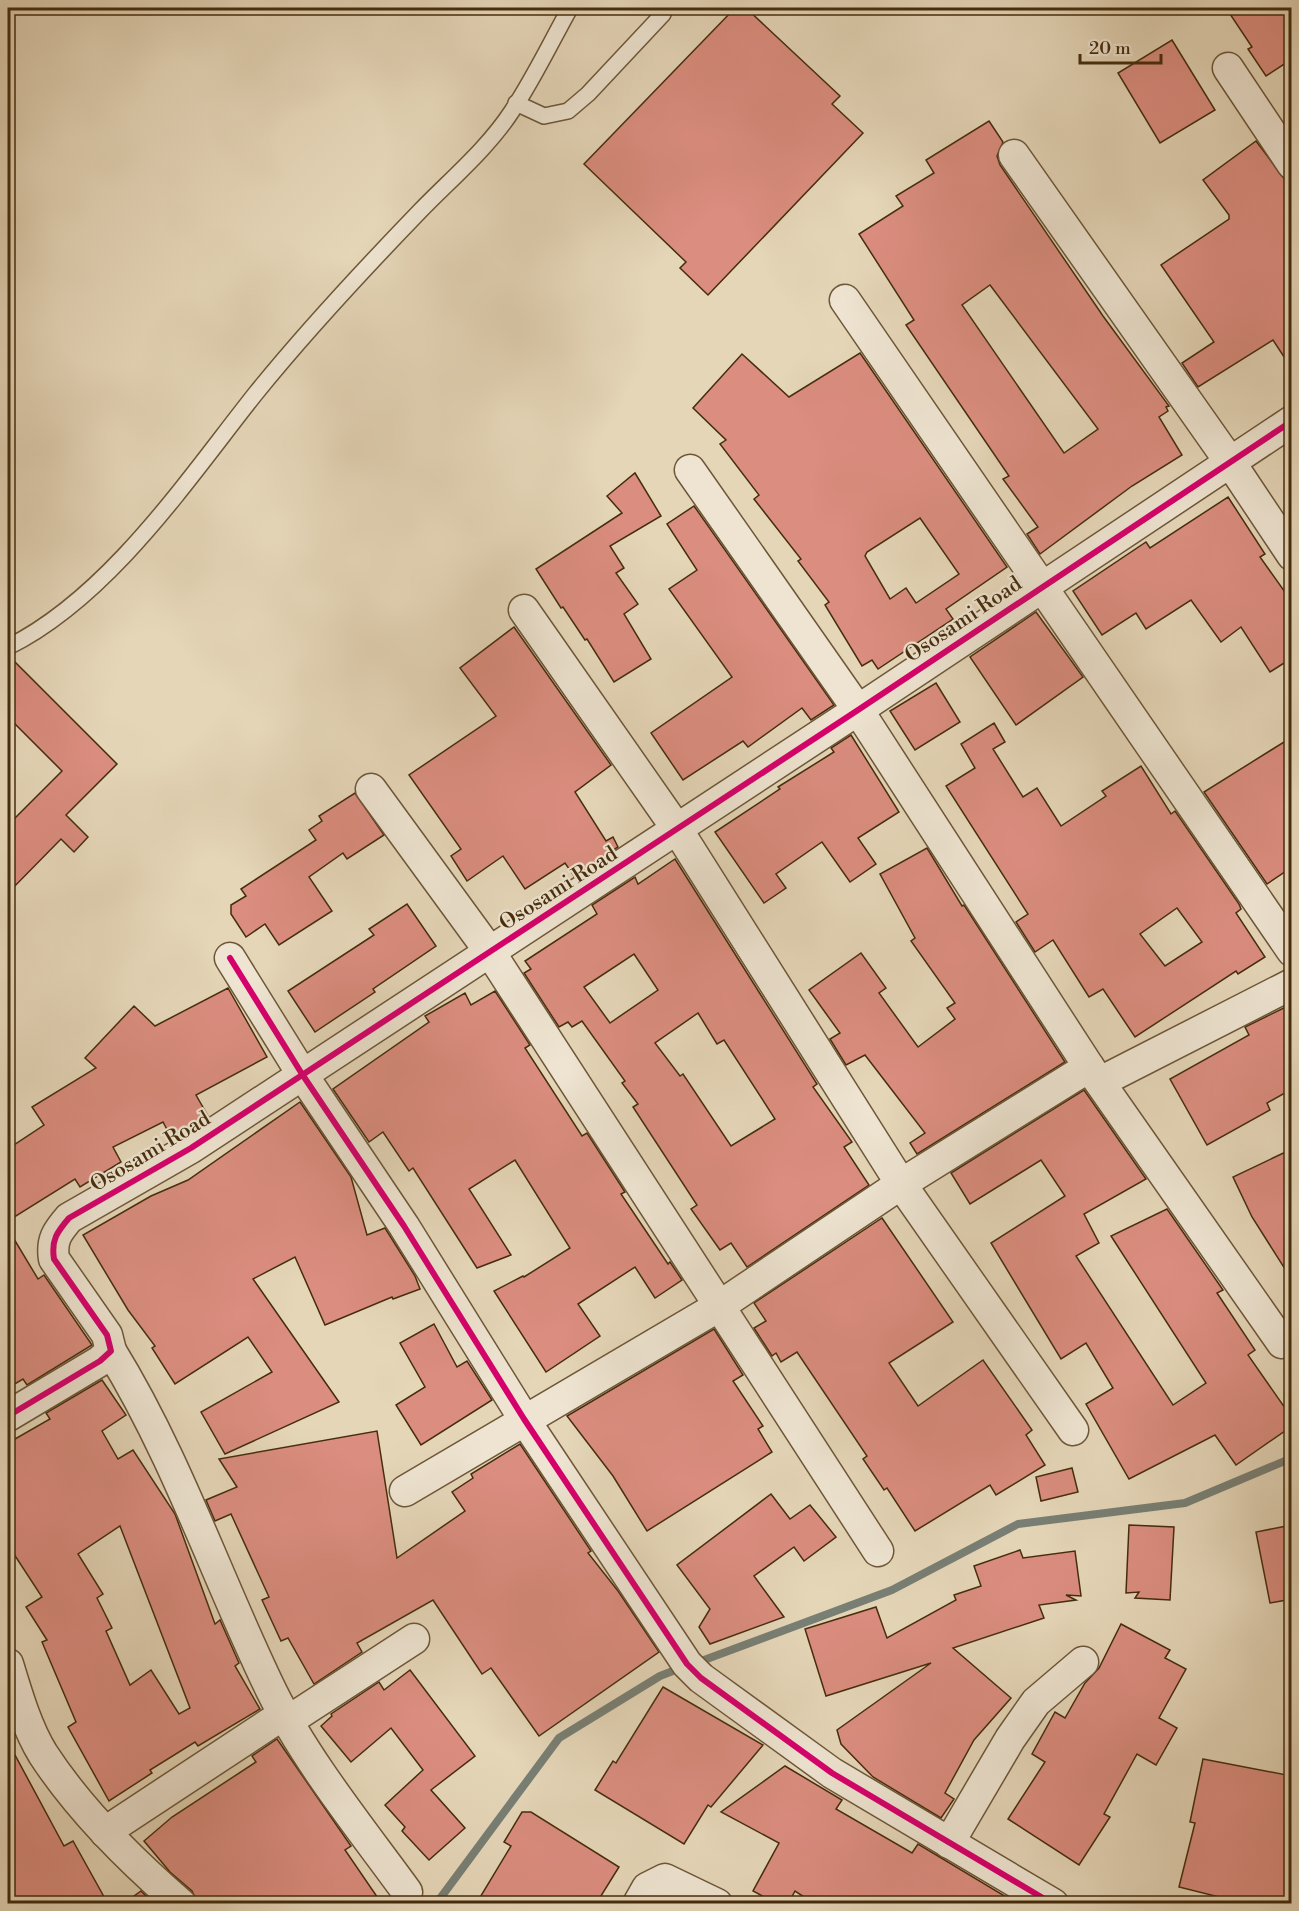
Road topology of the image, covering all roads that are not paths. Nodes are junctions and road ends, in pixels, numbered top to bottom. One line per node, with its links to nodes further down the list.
1 (570, 8): 4 (lane)
2 (665, 8): 4 (lane)
3 (1228, 68): 6 (street)
4 (516, 104): 14 (lane)
5 (1014, 156): 9 (street)
6 (1292, 164)
7 (846, 300): 12 (street)
8 (1292, 421): 9 (street, Ososami Road)
9 (1230, 462): 11 (street); 12 (street, Ososami Road)
10 (690, 470): 15 (street)
11 (1292, 555)
12 (1040, 586): 15 (street, Ososami Road); 18 (street)
13 (524, 610): 17 (street)
14 (8, 647)
15 (858, 710): 17 (street, Ososami Road); 23 (street)
16 (371, 789): 19 (street)
17 (677, 829): 19 (street, Ososami Road); 24 (street)
18 (1292, 951)
19 (490, 952): 22 (street, Ososami Road); 25 (street)
20 (230, 958): 22 (street)
21 (1292, 984): 23 (street)
22 (302, 1074): 27 (street, Ososami Road); 29 (street)
23 (1095, 1074): 24 (street); 26 (street)
24 (901, 1184): 25 (street); 30 (street)
25 (721, 1305): 29 (street); 32 (street)
26 (1282, 1343)
27 (111, 1351): 28 (street); 36 (street, Ososami Road)
28 (8, 1416)
29 (524, 1419): 31 (street); 38 (street)
30 (1073, 1430)
31 (405, 1491)
32 (878, 1551)
33 (414, 1639): 36 (street)
34 (1083, 1662): 38 (street)
35 (8, 1664): 37 (street)
36 (286, 1718): 37 (street); 39 (street, Ososami Road)
37 (105, 1832): 40 (street)
38 (948, 1844): 43 (street)
39 (407, 1892)
40 (181, 1904)
41 (638, 1904): 42 (street)
42 (717, 1904)
43 (1053, 1904)

